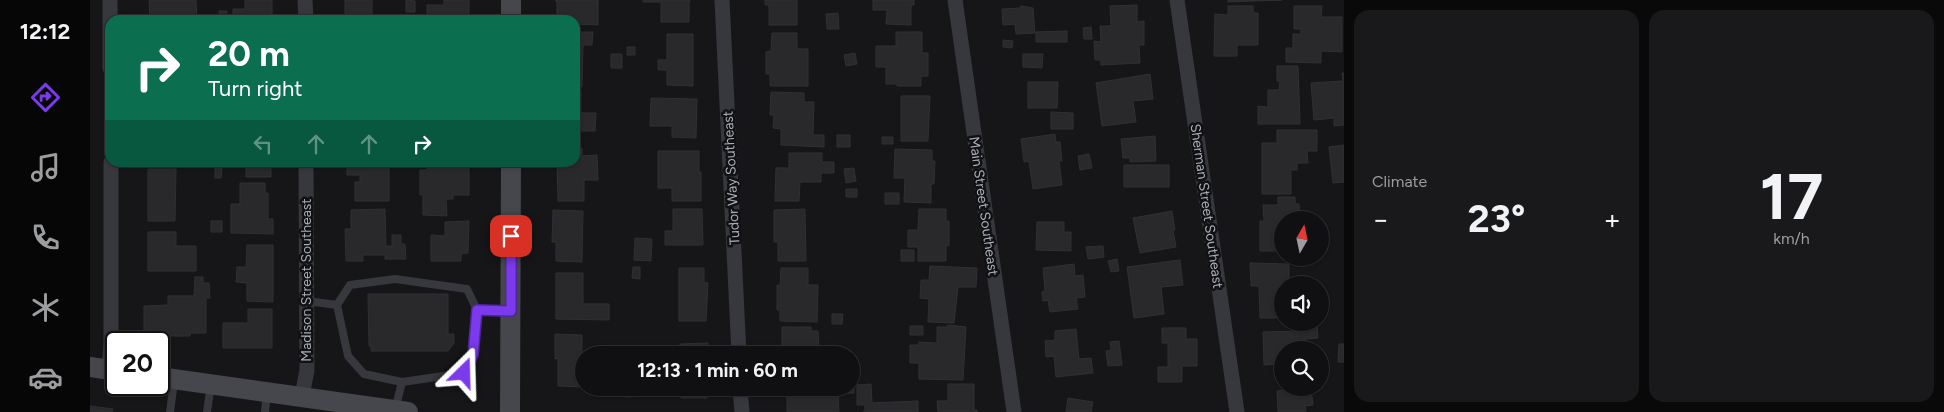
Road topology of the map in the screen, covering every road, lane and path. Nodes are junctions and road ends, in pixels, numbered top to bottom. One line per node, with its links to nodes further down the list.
1 (110, 0): 7 (street)
2 (306, 0): 8 (street)
3 (510, 0): 9 (street)
4 (722, 0): 18 (street, Tudor Way Southeast)
5 (955, 0): 33 (street, Main Street Southeast)
6 (1177, 0): 34 (street, Sherman Street Southeast)
7 (110, 15)
8 (306, 15)
9 (510, 15)
10 (110, 167): 17 (street)
11 (306, 167): 13 (street, Madison Street Southeast)
12 (511, 167): 16 (street)
13 (306, 301): 14 (lane); 24 (street, Madison Street Southeast)
14 (337, 305): 15 (lane); 20 (lane)
15 (477, 310): 16 (lane); 20 (lane)
16 (511, 311): 31 (street)
17 (112, 331)
18 (739, 346)
19 (170, 378): 21 (street)
20 (402, 382): 27 (lane)
21 (211, 384): 22 (street); 29 (lane)
22 (268, 392): 24 (street); 30 (lane)
23 (169, 396): 28 (lane)
24 (302, 396): 26 (street)
25 (741, 396): 32 (street)
26 (346, 408): 27 (street)
27 (401, 411)
28 (170, 412)
29 (207, 412)
30 (265, 412)
31 (510, 412)
32 (742, 412)
33 (1014, 412)
34 (1237, 412)

